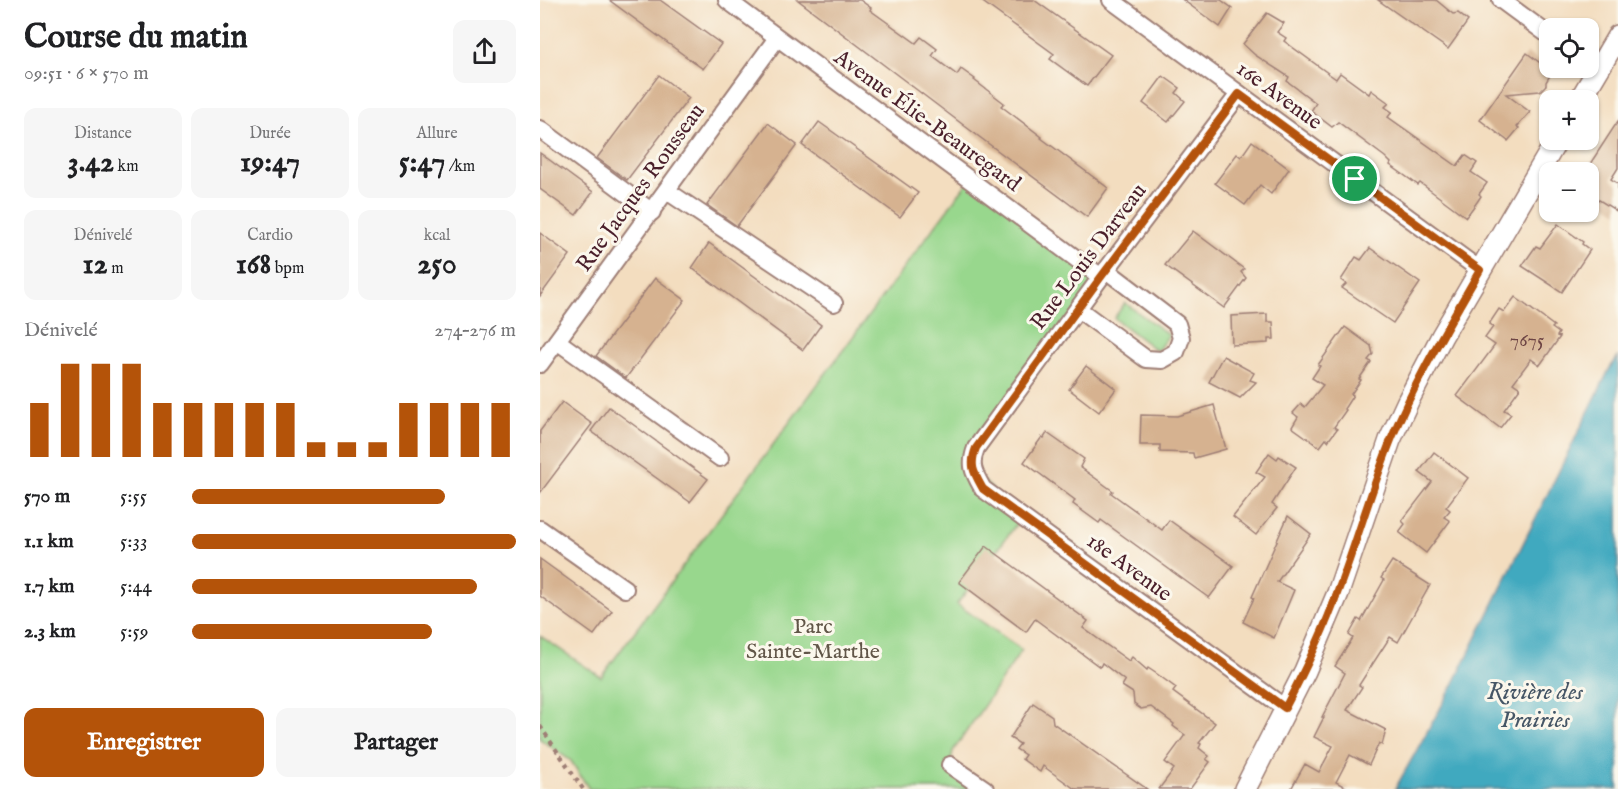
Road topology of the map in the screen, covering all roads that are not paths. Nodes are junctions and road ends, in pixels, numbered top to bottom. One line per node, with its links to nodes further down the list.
1 (727, 0): 6 (street, Avenue Élie-Beauregard)
2 (1111, 0): 8 (street, 16e Avenue)
3 (1501, 0): 4 (street)
4 (1539, 28)
5 (1618, 36): 7 (street)
6 (777, 38): 11 (street, Rue Jacques Rousseau); 14 (street, Avenue Élie-Beauregard)
7 (1599, 60)
8 (1239, 94): 13 (street, 16e Avenue); 14 (street, Rue Louis Darveau)
9 (540, 129): 12 (street)
10 (1551, 150): 13 (street)
11 (668, 190): 12 (street, Rue Jacques Rousseau); 15 (street)
12 (652, 212): 17 (street, Rue Jacques Rousseau)
13 (1480, 270): 23 (street)
14 (1103, 274): 16 (street, Rue Louis Darveau); 16 (street, Avenue Élie-Beauregard)
15 (834, 303)
16 (1078, 309): 19 (street, Rue Louis Darveau)
17 (557, 341): 18 (street, Rue Jacques Rousseau); 20 (street)
18 (540, 364)
19 (976, 448): 23 (street, 18e Avenue)
20 (720, 458)
21 (540, 529): 22 (street)
22 (625, 589)
23 (1285, 708): 26 (street)
24 (950, 765): 25 (street)
25 (985, 789)
26 (1245, 789)

